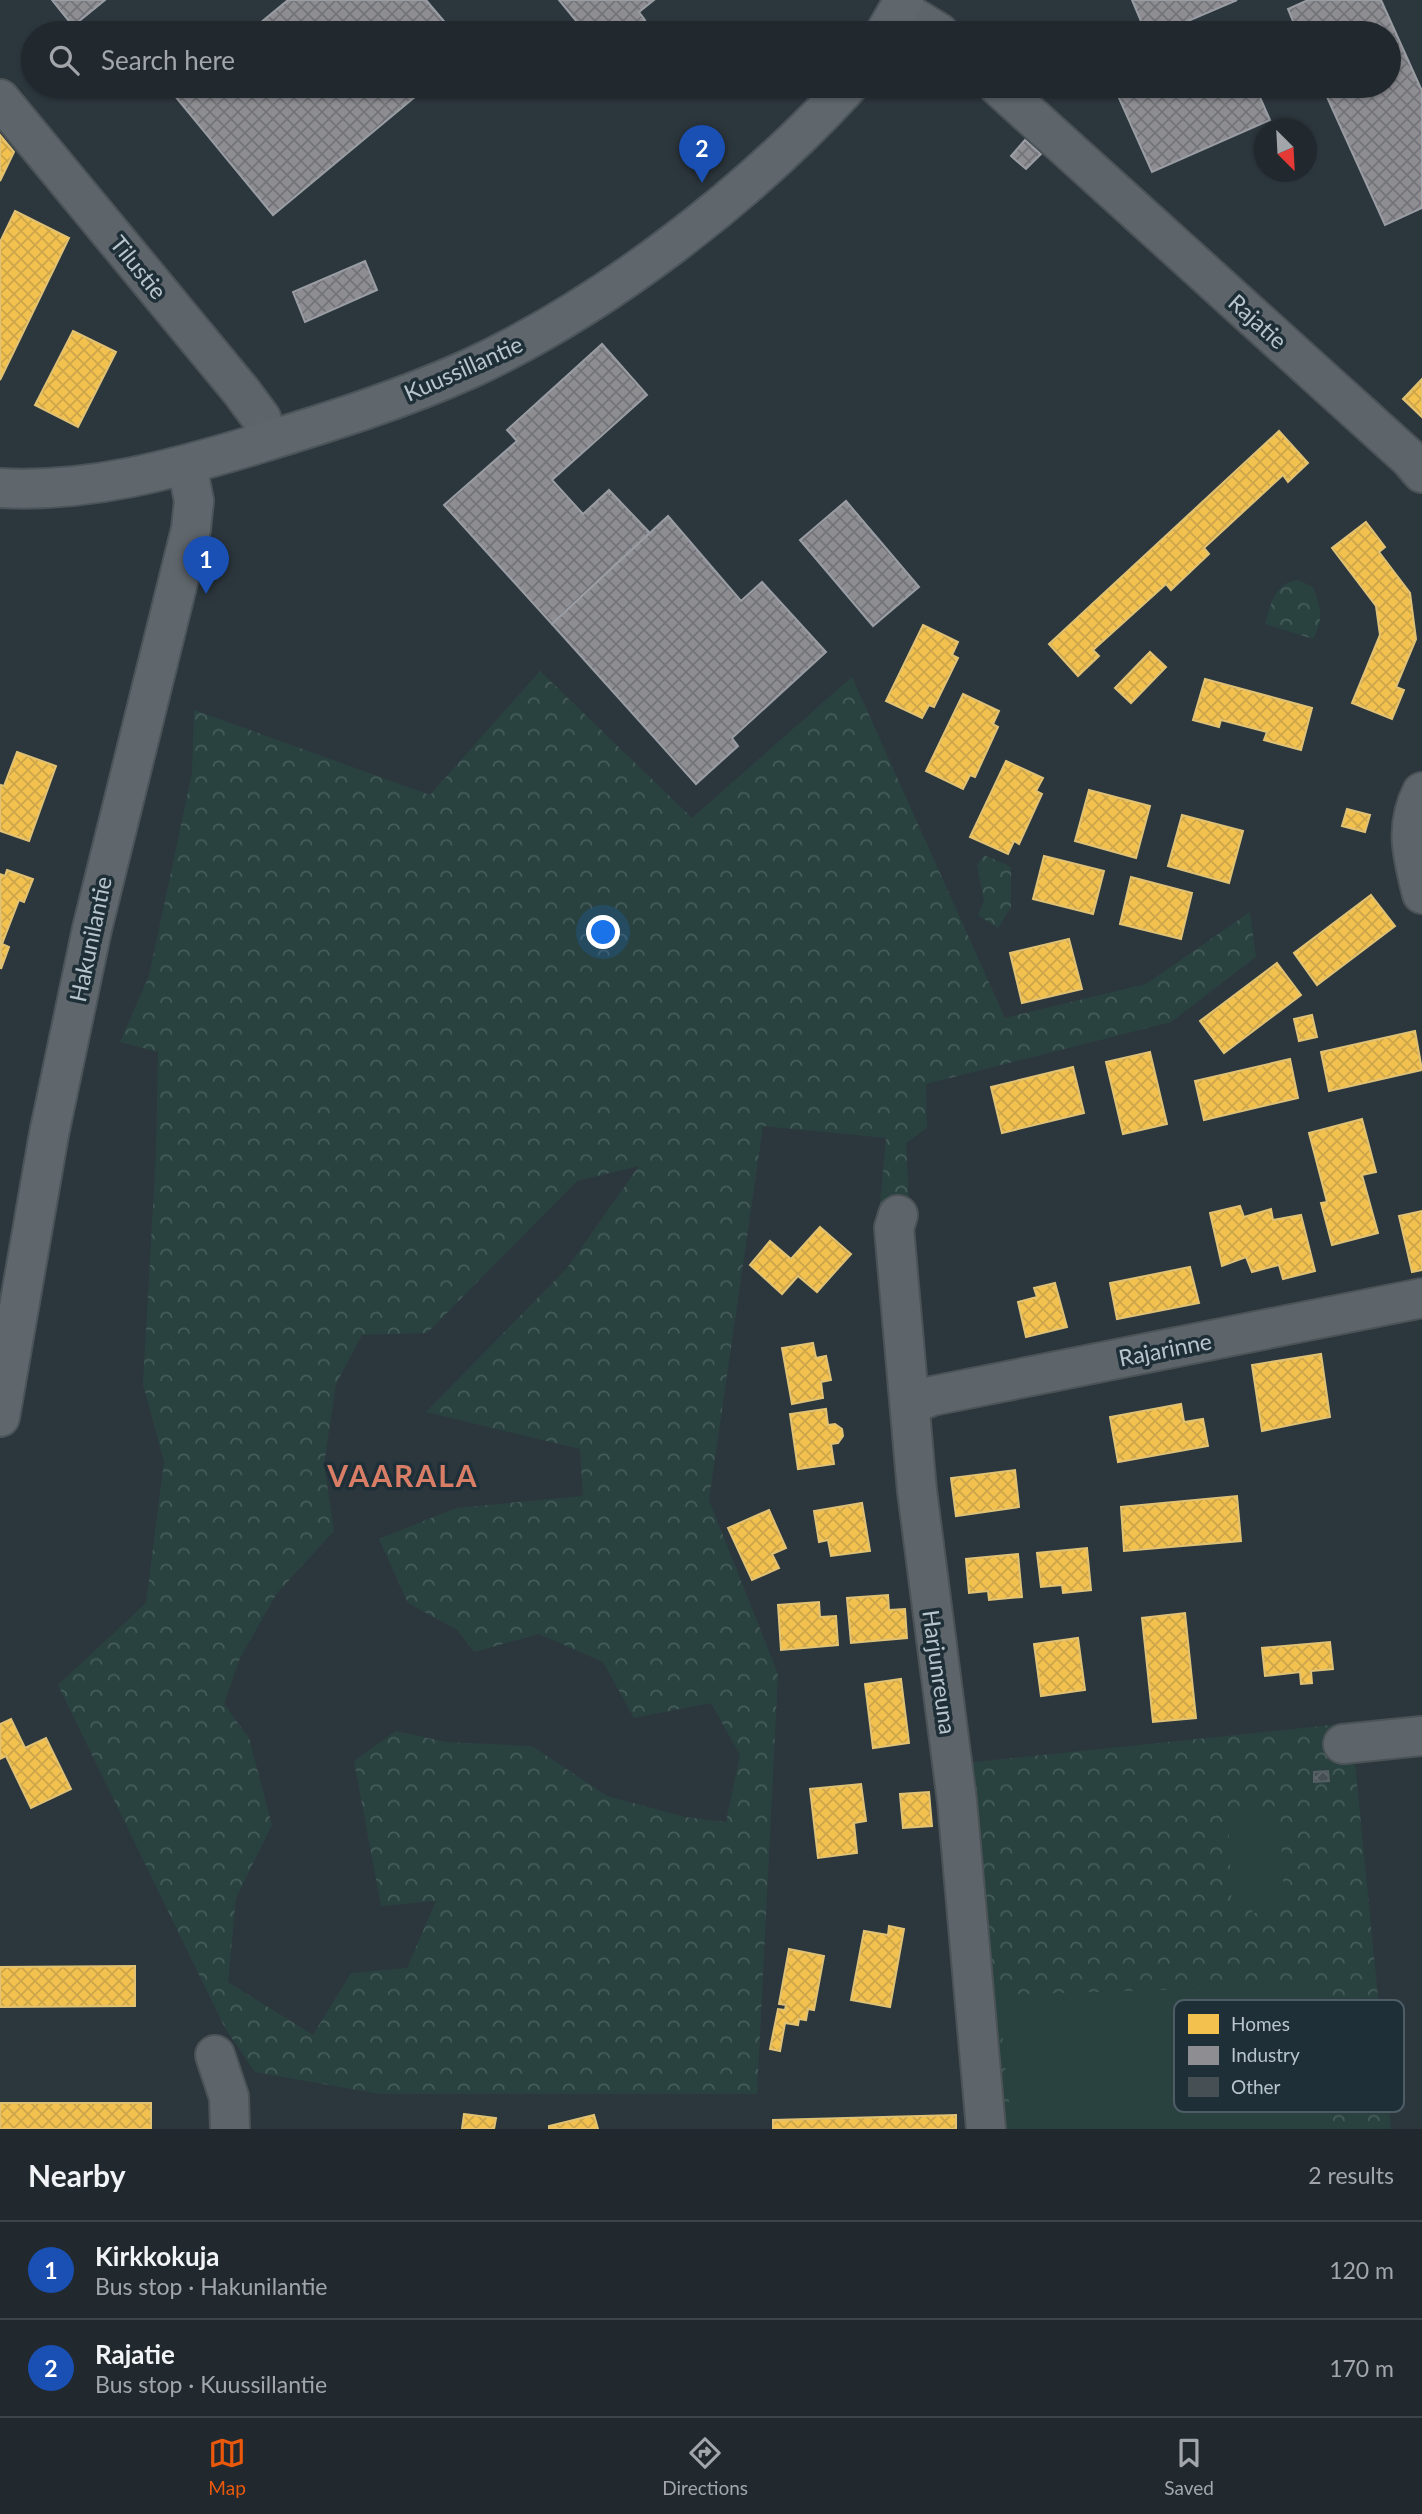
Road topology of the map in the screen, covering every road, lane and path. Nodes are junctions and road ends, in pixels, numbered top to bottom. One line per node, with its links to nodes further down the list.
1 (836, 98): 4 (main road, Kuussillantie)
2 (1011, 98): 6 (street, Rajatie)
3 (0, 99): 4 (street, Tilustie)
4 (268, 440): 5 (main road, Kuussillantie)
5 (187, 465): 7 (main road, Kuussillantie); 12 (main road, Hakunilantie)
6 (1422, 473)
7 (0, 488)
8 (1422, 792): 9 (street)
9 (1422, 894)
10 (898, 1215): 13 (street, Harjunreuna)
11 (1422, 1298): 13 (street, Rajarinne)
12 (3, 1378): 14 (main road, Hakunilantie)
13 (910, 1405): 19 (street, Harjunreuna)
14 (0, 1417)
15 (1422, 1736): 16 (street)
16 (1343, 1744)
17 (215, 2055): 18 (street)
18 (230, 2129)
19 (986, 2129)

